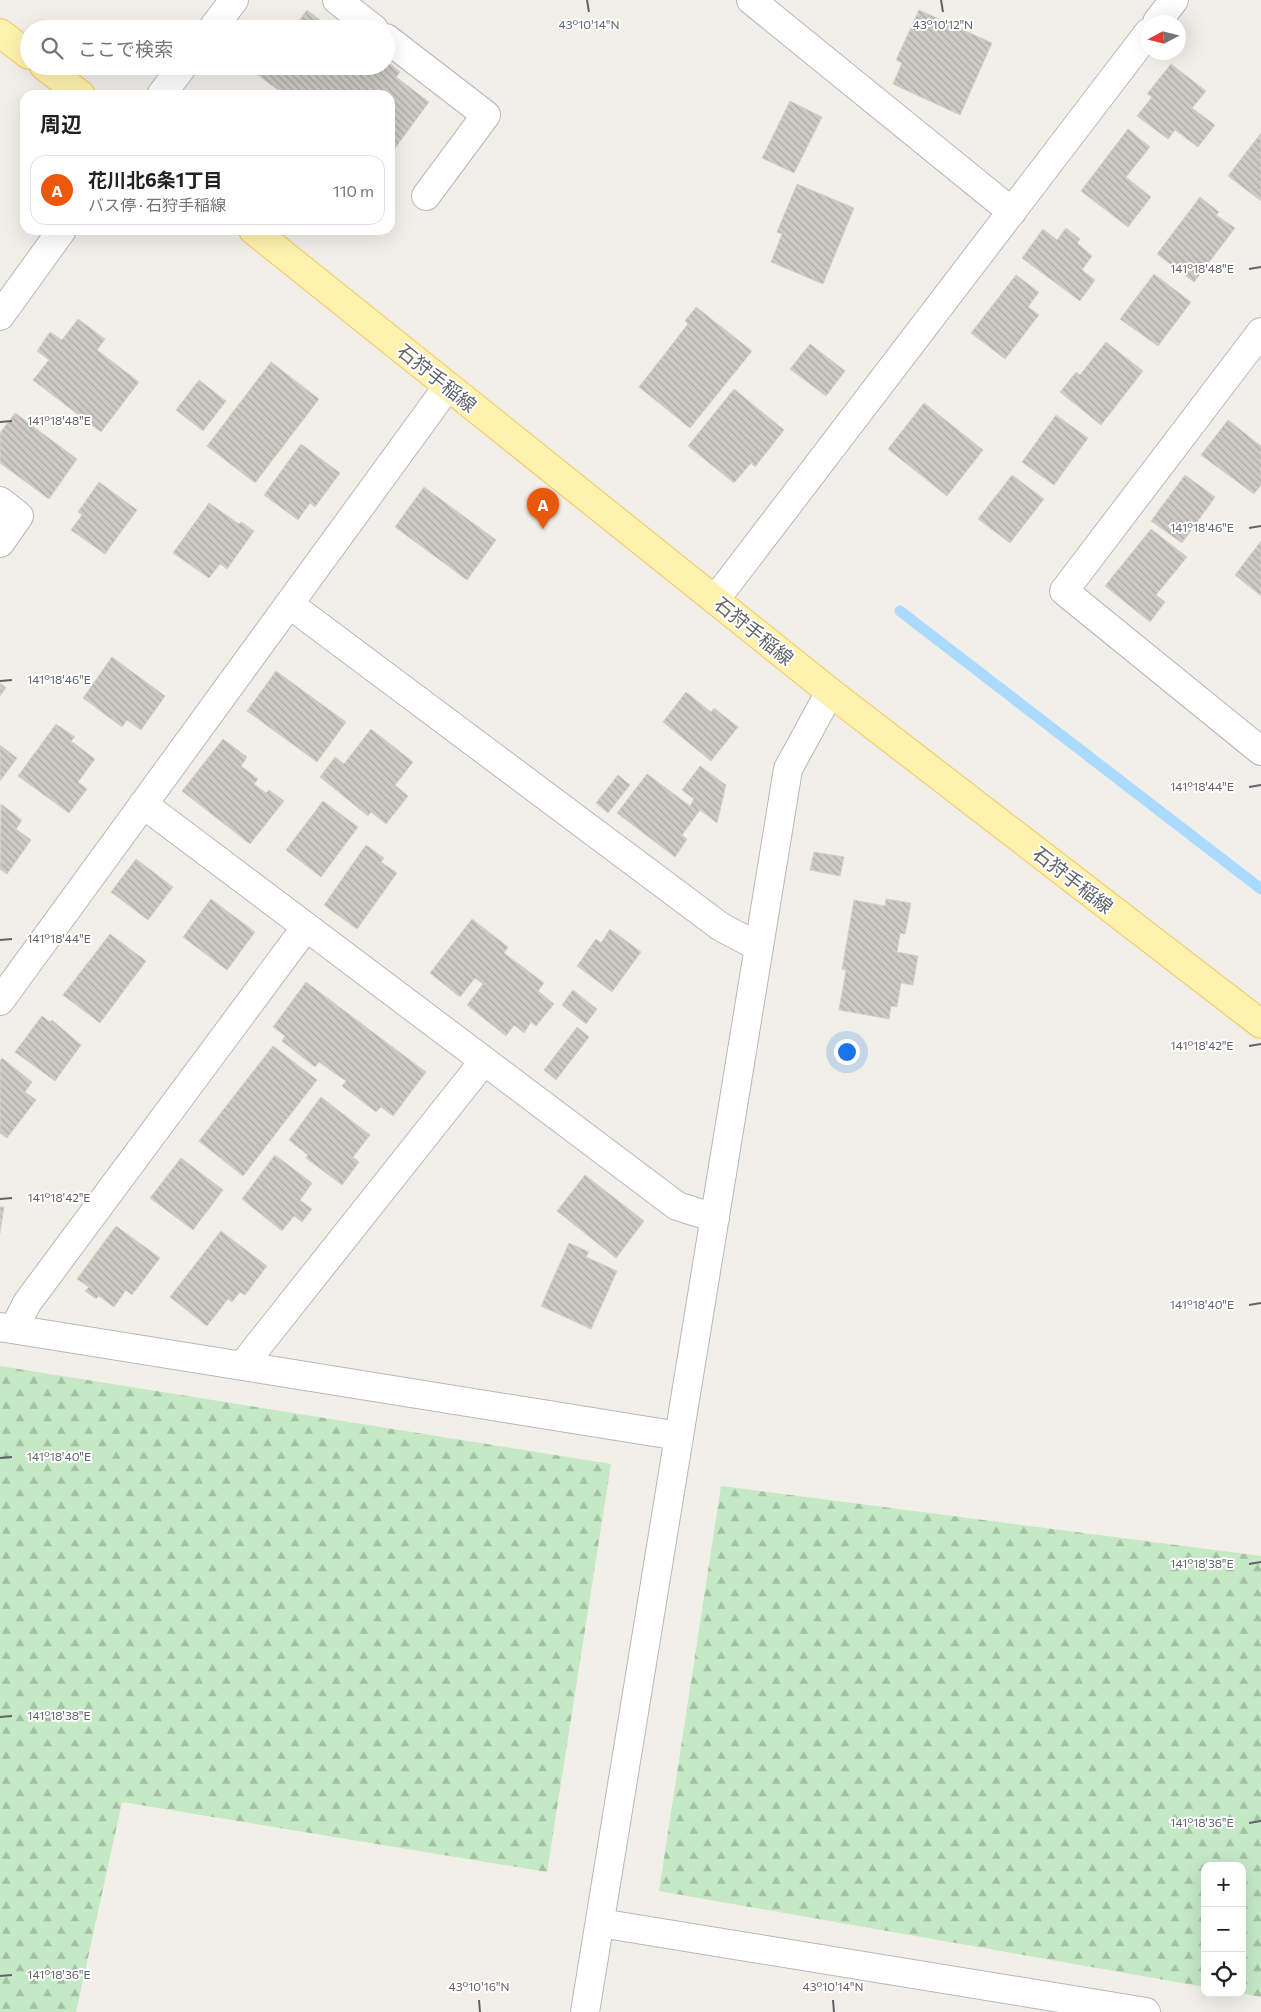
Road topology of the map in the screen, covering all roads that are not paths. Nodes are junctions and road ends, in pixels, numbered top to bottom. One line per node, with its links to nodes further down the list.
1 (234, 0): 6 (street)
2 (337, 0): 7 (street)
3 (751, 0): 17 (street)
4 (1174, 0): 5 (street)
5 (1162, 15)
6 (219, 20)
7 (363, 20)
8 (0, 33): 11 (main road)
9 (1141, 42): 17 (street)
10 (395, 45): 16 (street)
11 (20, 48)
12 (56, 75): 14 (main road)
13 (176, 75): 15 (street)
14 (75, 90)
15 (165, 90)
16 (426, 196)
17 (1012, 212): 25 (street)
18 (58, 235): 20 (street)
19 (259, 235): 22 (main road, 石狩手稲線)
20 (0, 316)
21 (1261, 332): 28 (street)
22 (448, 386): 25 (main road, 石狩手稲線); 26 (street)
23 (0, 501): 24 (street)
24 (0, 543)
25 (715, 600): 27 (main road, 石狩手稲線)
26 (289, 604): 29 (street); 31 (street)
27 (830, 692): 31 (street); 33 (main road, 石狩手稲線)
28 (1258, 741)
29 (143, 804): 30 (street); 32 (street)
30 (306, 927): 34 (street); 36 (street)
31 (758, 947): 35 (street)
32 (0, 1001)
33 (1261, 1024)
34 (484, 1061): 35 (street); 37 (street)
35 (715, 1218): 38 (street)
36 (7, 1328): 37 (street)
37 (242, 1366): 38 (street)
38 (679, 1436): 39 (street)
39 (600, 1923): 40 (street); 41 (street)
40 (585, 2012)
41 (1146, 2012)

